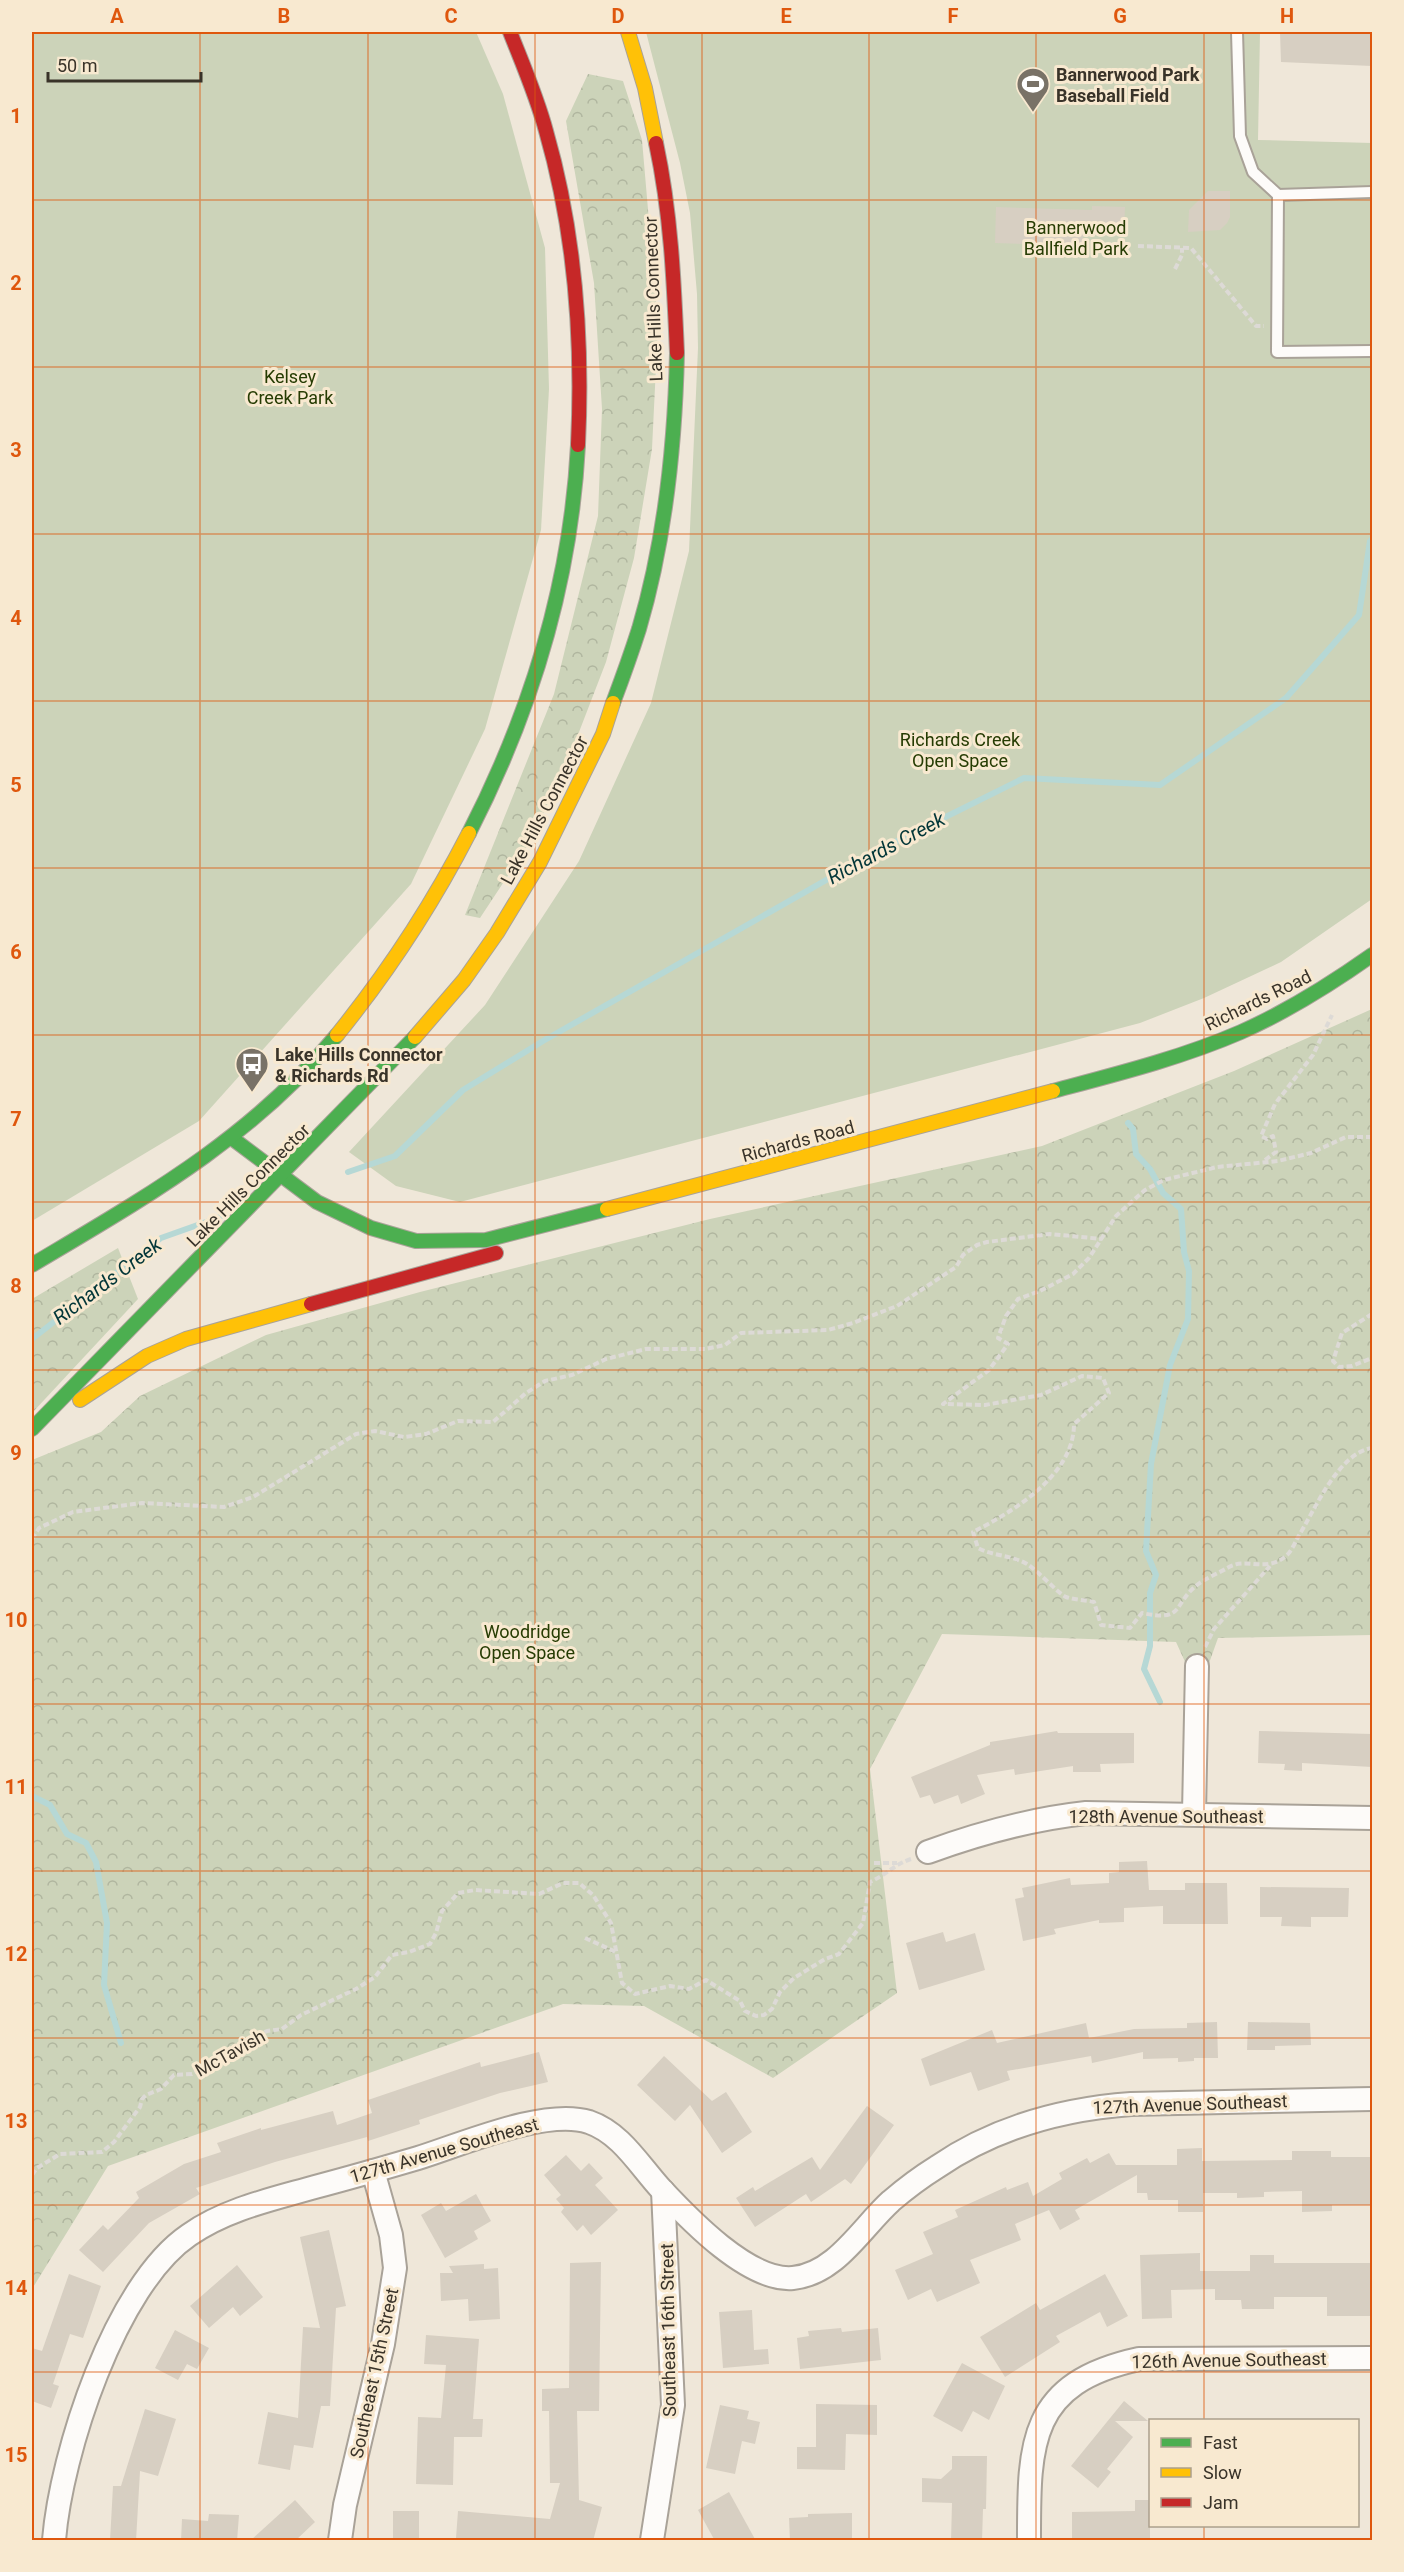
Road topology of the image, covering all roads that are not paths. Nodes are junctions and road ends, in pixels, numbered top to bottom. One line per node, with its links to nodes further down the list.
1 (510, 32): 8 (main road)
2 (628, 32): 9 (main road, Lake Hills Connector)
3 (1237, 32): 5 (lane)
4 (1372, 192): 5 (lane)
5 (1278, 195): 6 (lane)
6 (1372, 351)
7 (1372, 955): 10 (main road, Richards Road)
8 (232, 1139): 9 (main road, Richards Road); 11 (main road)
9 (281, 1177): 10 (main road, Richards Road); 12 (main road, Lake Hills Connector)
10 (629, 1204): 12 (main road)
11 (32, 1264)
12 (32, 1430)
13 (1197, 1666): 14 (street)
14 (1194, 1813): 15 (street, 128th Avenue Southeast); 16 (street, 128th Avenue Southeast)
15 (1372, 1818)
16 (928, 1852)
17 (1372, 2099): 19 (street, 127th Avenue Southeast)
18 (373, 2171): 19 (street, 127th Avenue Southeast); 21 (street, 127th Avenue Southeast); 22 (street, Southeast 15th Street)
19 (663, 2191): 23 (street, Southeast 16th Street)
20 (1372, 2358): 24 (street, 126th Avenue Southeast)
21 (54, 2541)
22 (340, 2541)
23 (652, 2541)
24 (1029, 2541)

